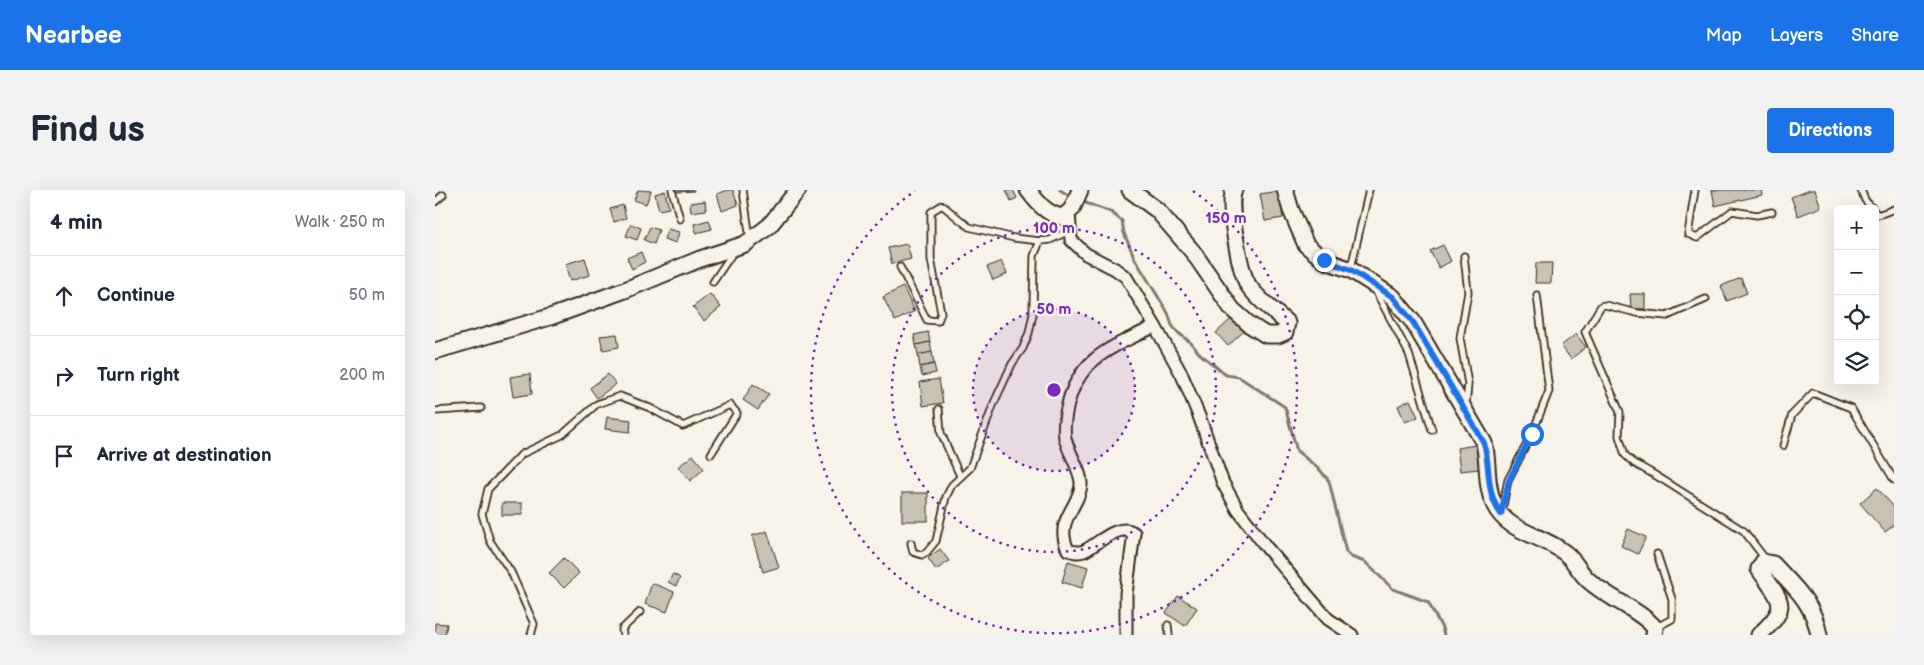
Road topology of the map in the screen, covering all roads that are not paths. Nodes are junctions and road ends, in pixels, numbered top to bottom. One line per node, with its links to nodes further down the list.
1 (672, 190): 18 (lane)
2 (743, 190): 21 (lane)
3 (798, 190): 21 (street)
4 (1028, 190): 12 (street)
5 (1130, 190): 6 (street)
6 (1234, 190)
7 (1285, 190): 24 (street)
8 (1369, 190): 24 (lane)
9 (1695, 190): 16 (lane)
10 (1861, 190): 14 (lane)
11 (443, 195): 13 (lane)
12 (1075, 201): 19 (street)
13 (435, 202)
14 (1870, 205)
15 (1894, 209): 17 (lane)
16 (1772, 212)
17 (1879, 214)
18 (680, 218)
19 (1069, 231): 20 (lane); 29 (street)
20 (1041, 240): 23 (lane); 38 (lane)
21 (743, 244): 25 (lane); 30 (street)
22 (1464, 256): 33 (lane)
23 (900, 267)
24 (1351, 270): 26 (street)
25 (713, 282)
26 (1371, 283): 33 (street); 35 (lane)
27 (1537, 295): 40 (lane)
28 (1706, 299): 43 (lane)
29 (1155, 326): 49 (street); 51 (street)
30 (435, 352)
31 (481, 408): 34 (lane)
32 (939, 409): 38 (lane)
33 (1465, 410): 40 (street)
34 (435, 411)
35 (1432, 430)
36 (1783, 446): 39 (lane)
37 (711, 454): 47 (lane)
38 (960, 476): 41 (lane)
39 (1894, 480)
40 (1501, 514): 46 (street)
41 (911, 543)
42 (1657, 554): 46 (lane)
43 (1767, 562): 52 (street); 53 (street)
44 (640, 612): 48 (lane)
45 (1168, 625): 50 (lane)
46 (1655, 632)
47 (531, 635)
48 (623, 635)
49 (1126, 635)
50 (1169, 635)
51 (1352, 635)
52 (1759, 635)
53 (1819, 635)

